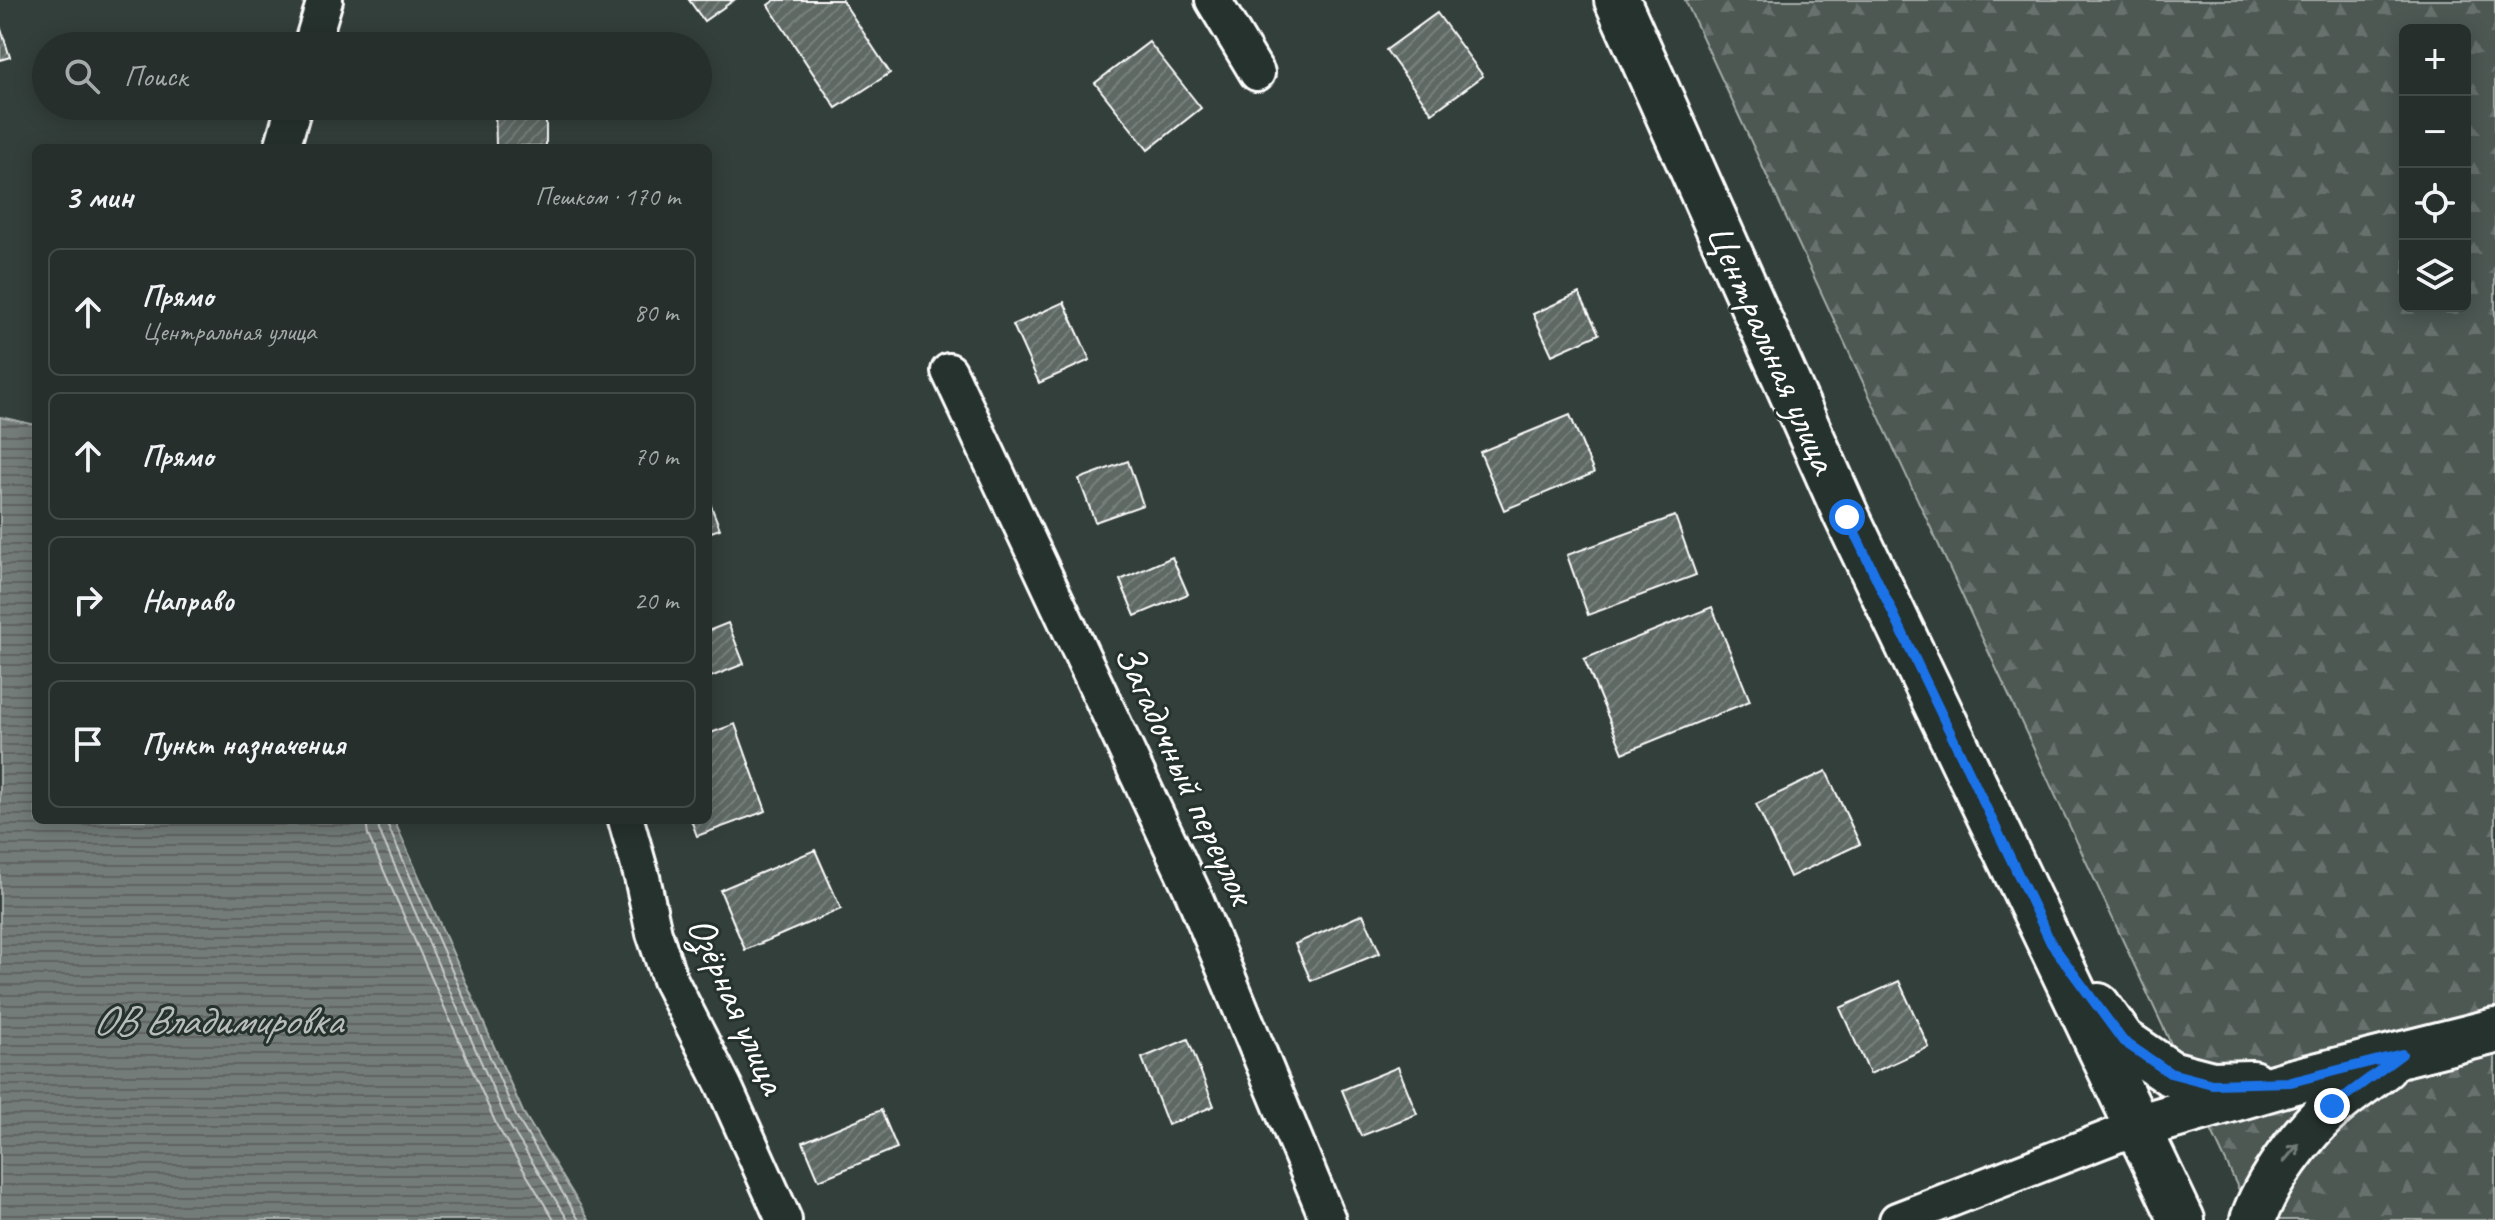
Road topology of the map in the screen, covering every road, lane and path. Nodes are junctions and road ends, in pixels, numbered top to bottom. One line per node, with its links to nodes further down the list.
1 (325, 0): 4 (street)
2 (1213, 0): 5 (street)
3 (1617, 0): 10 (street, Центральная улица)
4 (315, 32)
5 (1257, 73)
6 (290, 120): 7 (street)
7 (283, 144)
8 (949, 371): 16 (street, Загадочный переулок)
9 (627, 824): 15 (street, Озёрная улица)
10 (2051, 943): 13 (street); 14 (street, Центральная улица)
11 (2495, 1031): 12 (street)
12 (2402, 1054): 13 (street); 19 (street, one-way to 12)
13 (2291, 1082): 14 (street)
14 (2137, 1127): 17 (street); 18 (street, Центральная улица)
15 (784, 1220)
16 (1328, 1220)
17 (1897, 1220)
18 (2182, 1220)
19 (2253, 1220)

